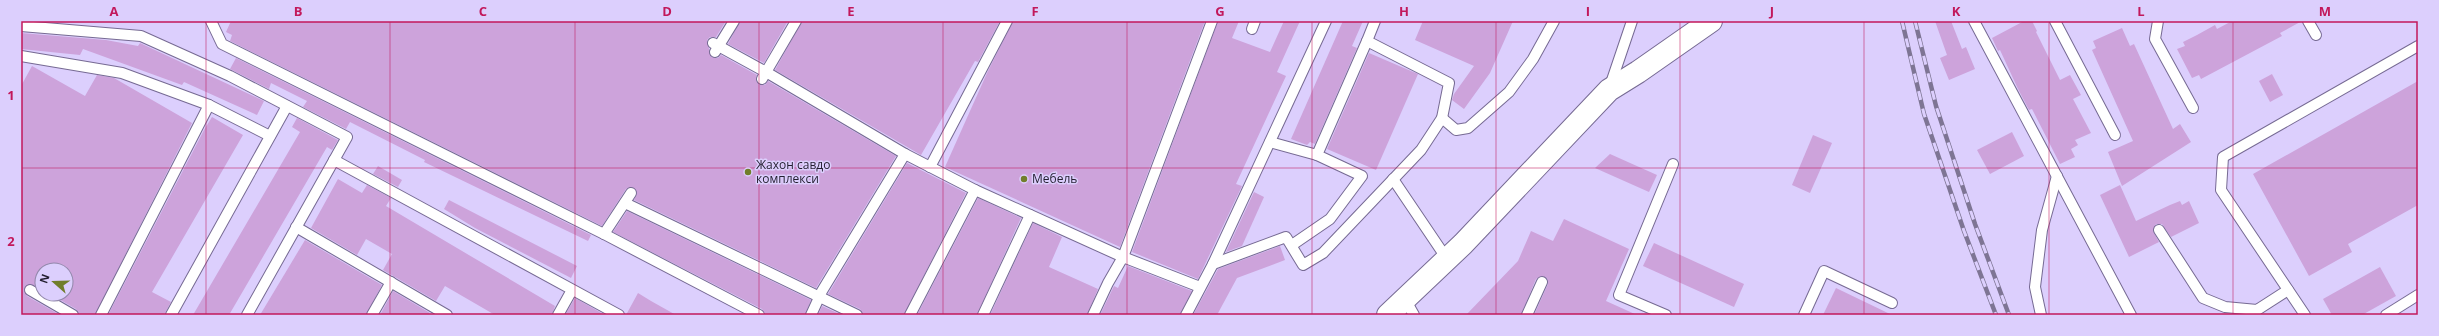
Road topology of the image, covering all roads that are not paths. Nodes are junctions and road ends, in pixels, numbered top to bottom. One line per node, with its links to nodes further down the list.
1 (210, 21): 43 (lane)
2 (734, 21): 21 (lane)
3 (796, 21): 21 (lane)
4 (1007, 21): 34 (lane)
5 (1212, 21): 45 (lane)
6 (1326, 21): 29 (lane)
7 (1375, 21): 18 (lane)
8 (1554, 21): 26 (lane)
9 (1632, 21): 22 (lane)
10 (1711, 21): 22 (main road)
11 (1974, 21): 35 (lane)
12 (2054, 21): 27 (lane)
13 (2158, 21): 25 (lane)
14 (2308, 21): 17 (lane)
15 (72, 25): 16 (lane); 24 (lane)
16 (21, 26)
17 (2316, 35)
18 (1367, 41): 26 (lane); 31 (lane)
19 (2418, 46): 53 (lane)
20 (21, 56): 23 (lane)
21 (764, 75): 30 (lane)
22 (1609, 90): 46 (main road)
23 (209, 104): 28 (lane); 59 (lane)
24 (287, 106): 28 (lane); 32 (lane)
25 (2193, 108)
26 (1442, 118): 36 (lane)
27 (2115, 135)
28 (270, 136): 60 (lane)
29 (1270, 142): 31 (lane); 47 (lane)
30 (905, 154): 34 (lane); 55 (lane)
31 (1317, 155): 44 (lane)
32 (334, 160): 41 (lane); 52 (lane)
33 (1673, 164): 75 (lane)
34 (930, 167): 37 (lane)
35 (2057, 176): 77 (lane); 78 (lane)
36 (1393, 179): 44 (lane); 46 (lane)
37 (975, 190): 40 (lane); 69 (lane)
38 (631, 193): 39 (lane)
39 (625, 203): 43 (lane); 55 (lane)
40 (1030, 216): 45 (lane); 70 (lane)
41 (296, 227): 48 (lane); 61 (lane)
42 (2159, 230): 53 (lane)
43 (604, 234): 66 (lane)
44 (1292, 244): 47 (lane)
45 (1123, 257): 50 (lane); 71 (lane)
46 (1447, 259): 57 (main road)
47 (1213, 264): 50 (lane)
48 (391, 282): 62 (lane); 63 (lane)
49 (1542, 282): 74 (lane)
50 (1200, 287): 72 (lane)
51 (30, 290): 58 (lane)
52 (572, 290): 64 (lane); 65 (lane)
53 (2288, 290): 79 (lane)
54 (2418, 295): 80 (lane)
55 (820, 296): 67 (lane); 68 (lane)
56 (1892, 302): 76 (lane)
57 (1409, 307): 73 (main road)
58 (73, 315)
59 (101, 315)
60 (171, 315)
61 (247, 315)
62 (372, 315)
63 (447, 315)
64 (558, 315)
65 (619, 315)
66 (759, 315)
67 (811, 315)
68 (857, 315)
69 (910, 315)
70 (983, 315)
71 (1093, 315)
72 (1186, 315)
73 (1388, 315)
74 (1527, 315)
75 (1666, 315)
76 (1804, 315)
77 (2041, 315)
78 (2131, 315)
79 (2305, 315)
80 (2386, 315)

